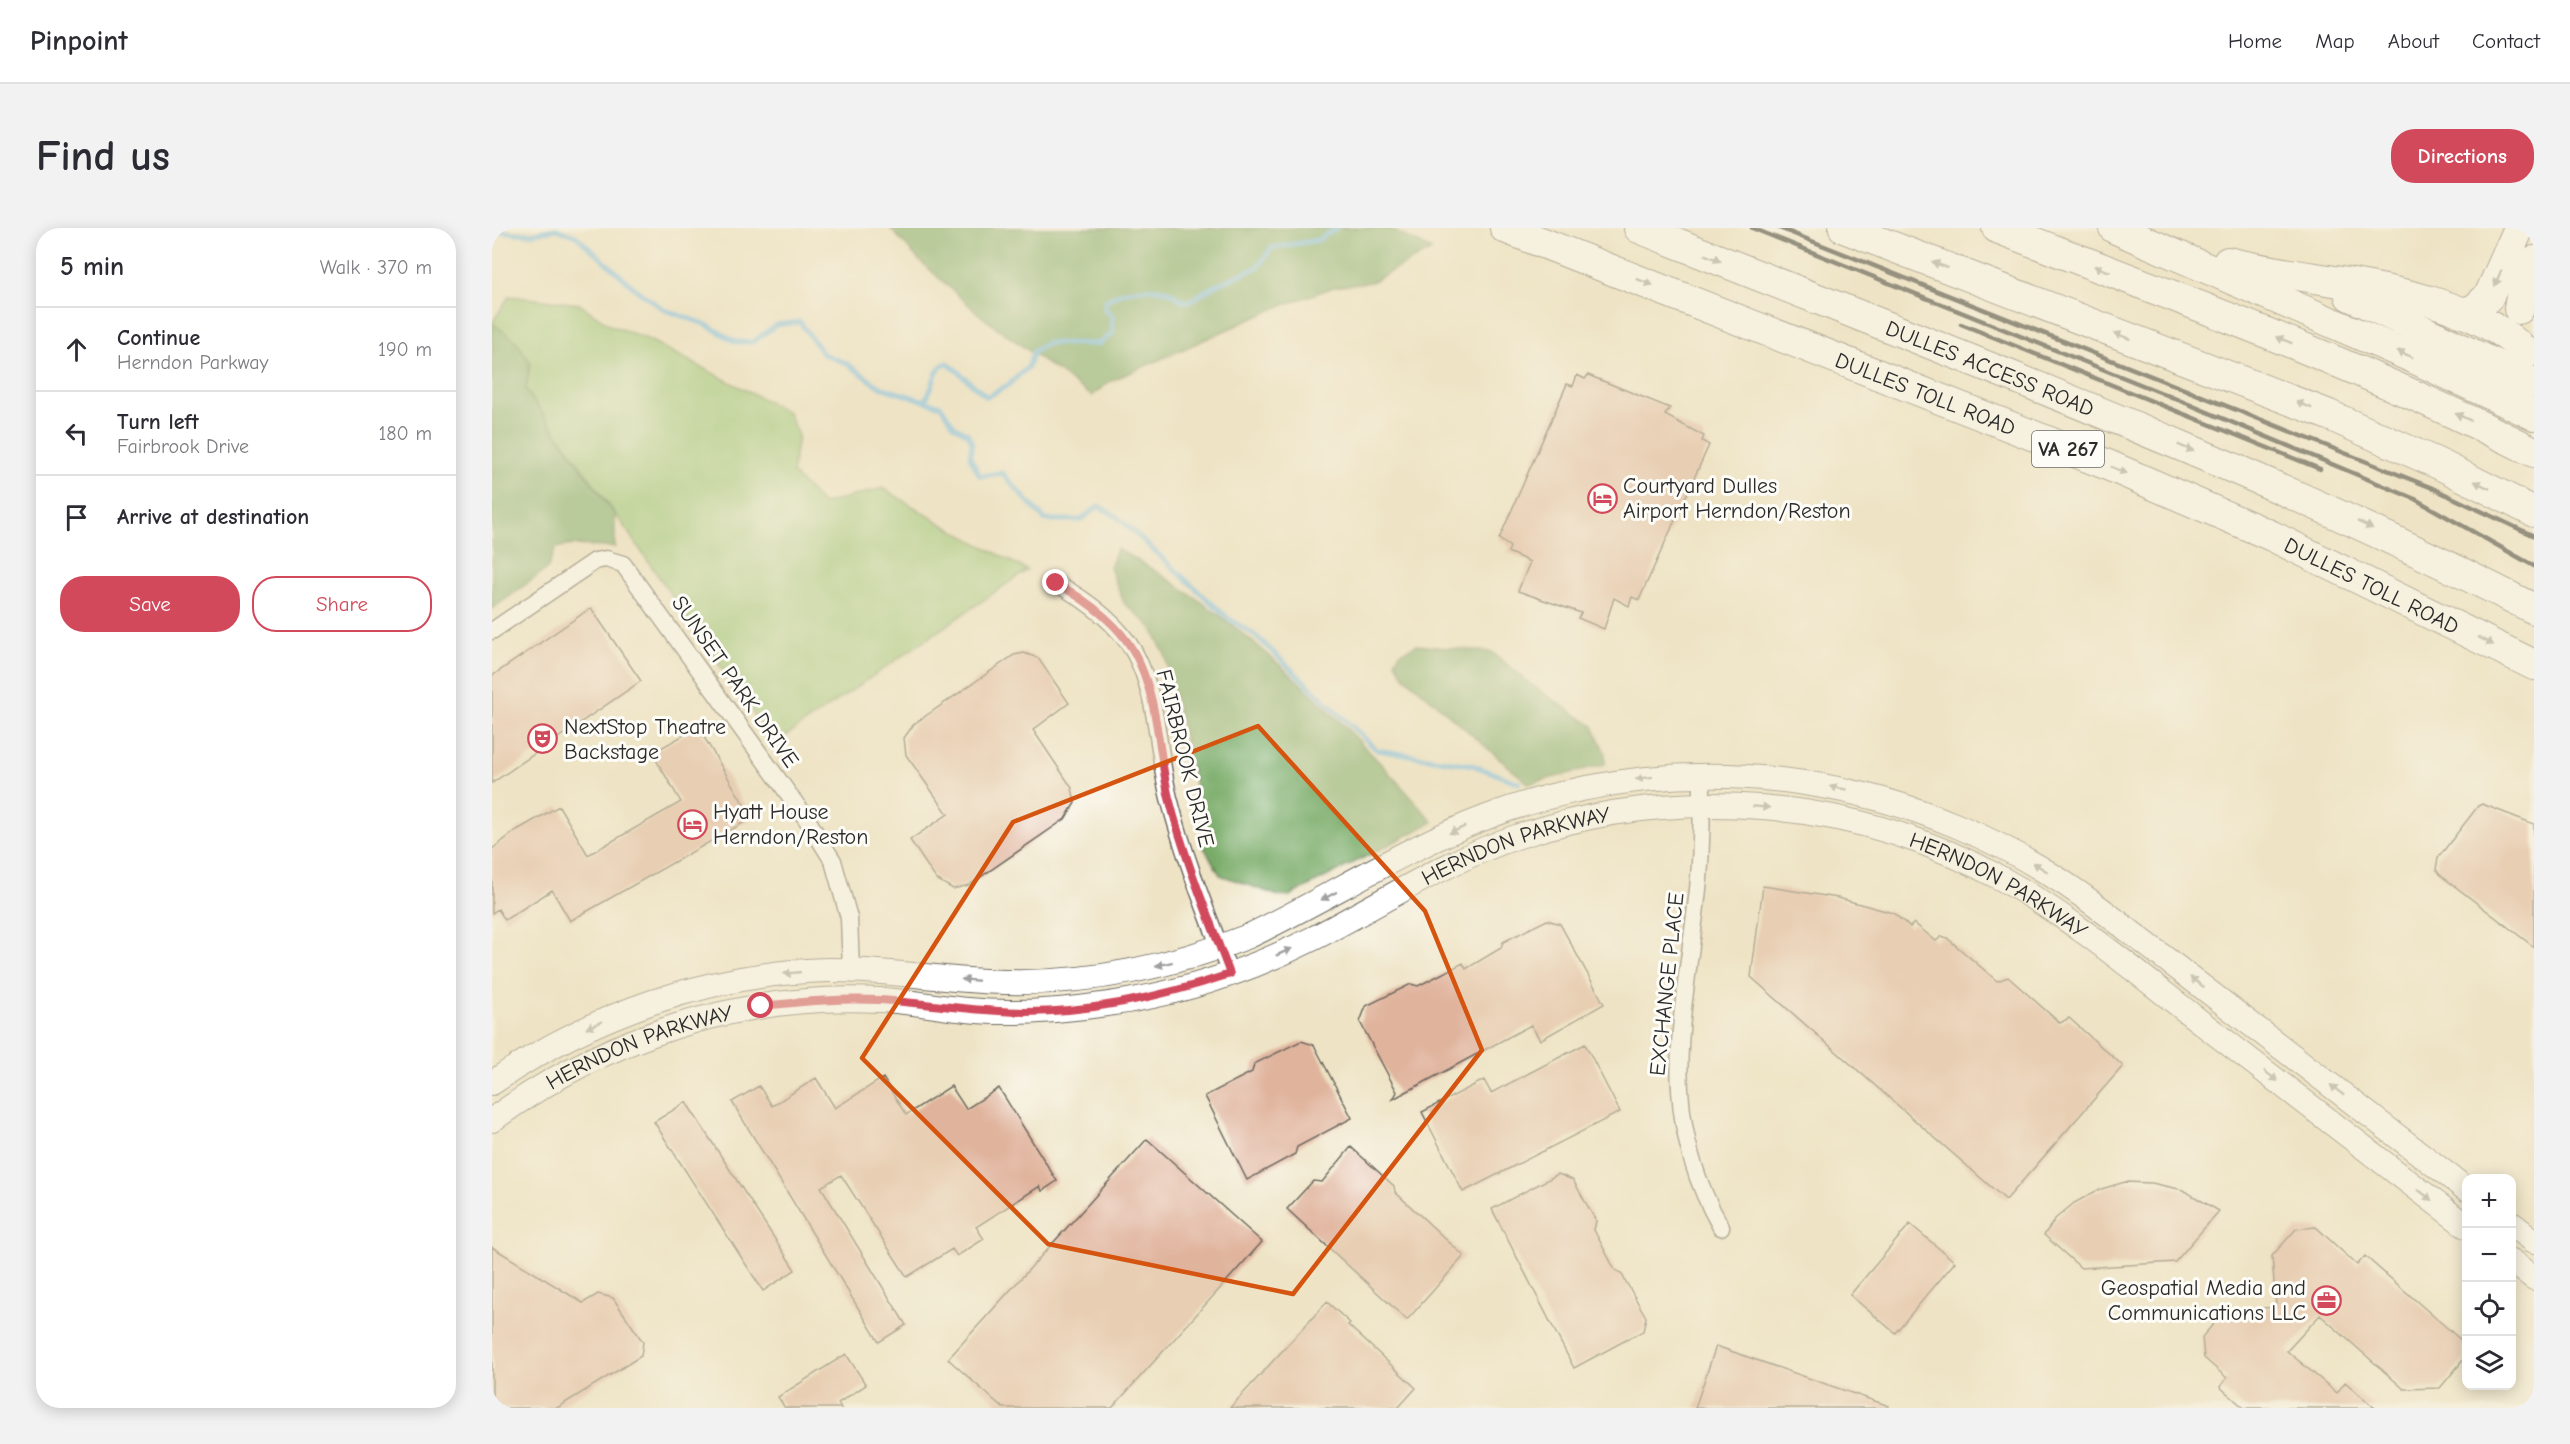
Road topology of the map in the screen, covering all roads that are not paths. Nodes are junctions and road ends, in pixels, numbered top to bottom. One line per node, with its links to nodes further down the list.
1 (1480, 228): 8 (highway)
2 (1505, 228): 8 (highway, DULLES TOLL ROAD / VA 267)
3 (1639, 228): 19 (highway, DULLES ACCESS ROAD, one-way to 19)
4 (1844, 228): 17 (highway, one-way to 4)
5 (1997, 228): 16 (highway, one-way to 5)
6 (2117, 228): 10 (highway); 15 (highway, one-way to 6)
7 (2519, 228): 12 (highway, one-way to 12)
8 (1535, 240): 21 (highway, DULLES TOLL ROAD / VA 267, one-way to 21)
9 (2534, 261): 11 (highway)
10 (2315, 279): 12 (highway); 14 (highway)
11 (2519, 309)
12 (2462, 314): 13 (highway)
13 (2527, 353)
14 (2534, 383)
15 (2534, 415)
16 (2534, 452)
17 (2534, 512)
18 (1056, 583): 24 (street, FAIRBROOK DRIVE)
19 (2534, 609)
20 (492, 632): 25 (street, SUNSET PARK DRIVE)
21 (2534, 665)
22 (1702, 774): 23 (street, EXCHANGE PLACE); 24 (main road, HERNDON PARKWAY, one-way to 24); 27 (main road, HERNDON PARKWAY, one-way to 22)
23 (1702, 804): 26 (main road, HERNDON PARKWAY, one-way to 23); 28 (main road, HERNDON PARKWAY, one-way to 28); 33 (street, EXCHANGE PLACE)
24 (1220, 947): 25 (main road, HERNDON PARKWAY, one-way to 25); 26 (street, FAIRBROOK DRIVE)
25 (850, 970): 29 (main road, HERNDON PARKWAY, one-way to 29)
26 (1230, 974): 30 (main road, HERNDON PARKWAY)
27 (2243, 1018): 28 (main road); 31 (main road, HERNDON PARKWAY, one-way to 27)
28 (2224, 1040): 32 (main road, HERNDON PARKWAY, one-way to 32)
29 (492, 1083)
30 (492, 1120)
31 (2462, 1186)
32 (2462, 1224)
33 (1721, 1227)
34 (2516, 1228): 35 (main road)
35 (2534, 1241)
36 (2516, 1265): 37 (main road)
37 (2534, 1278)

